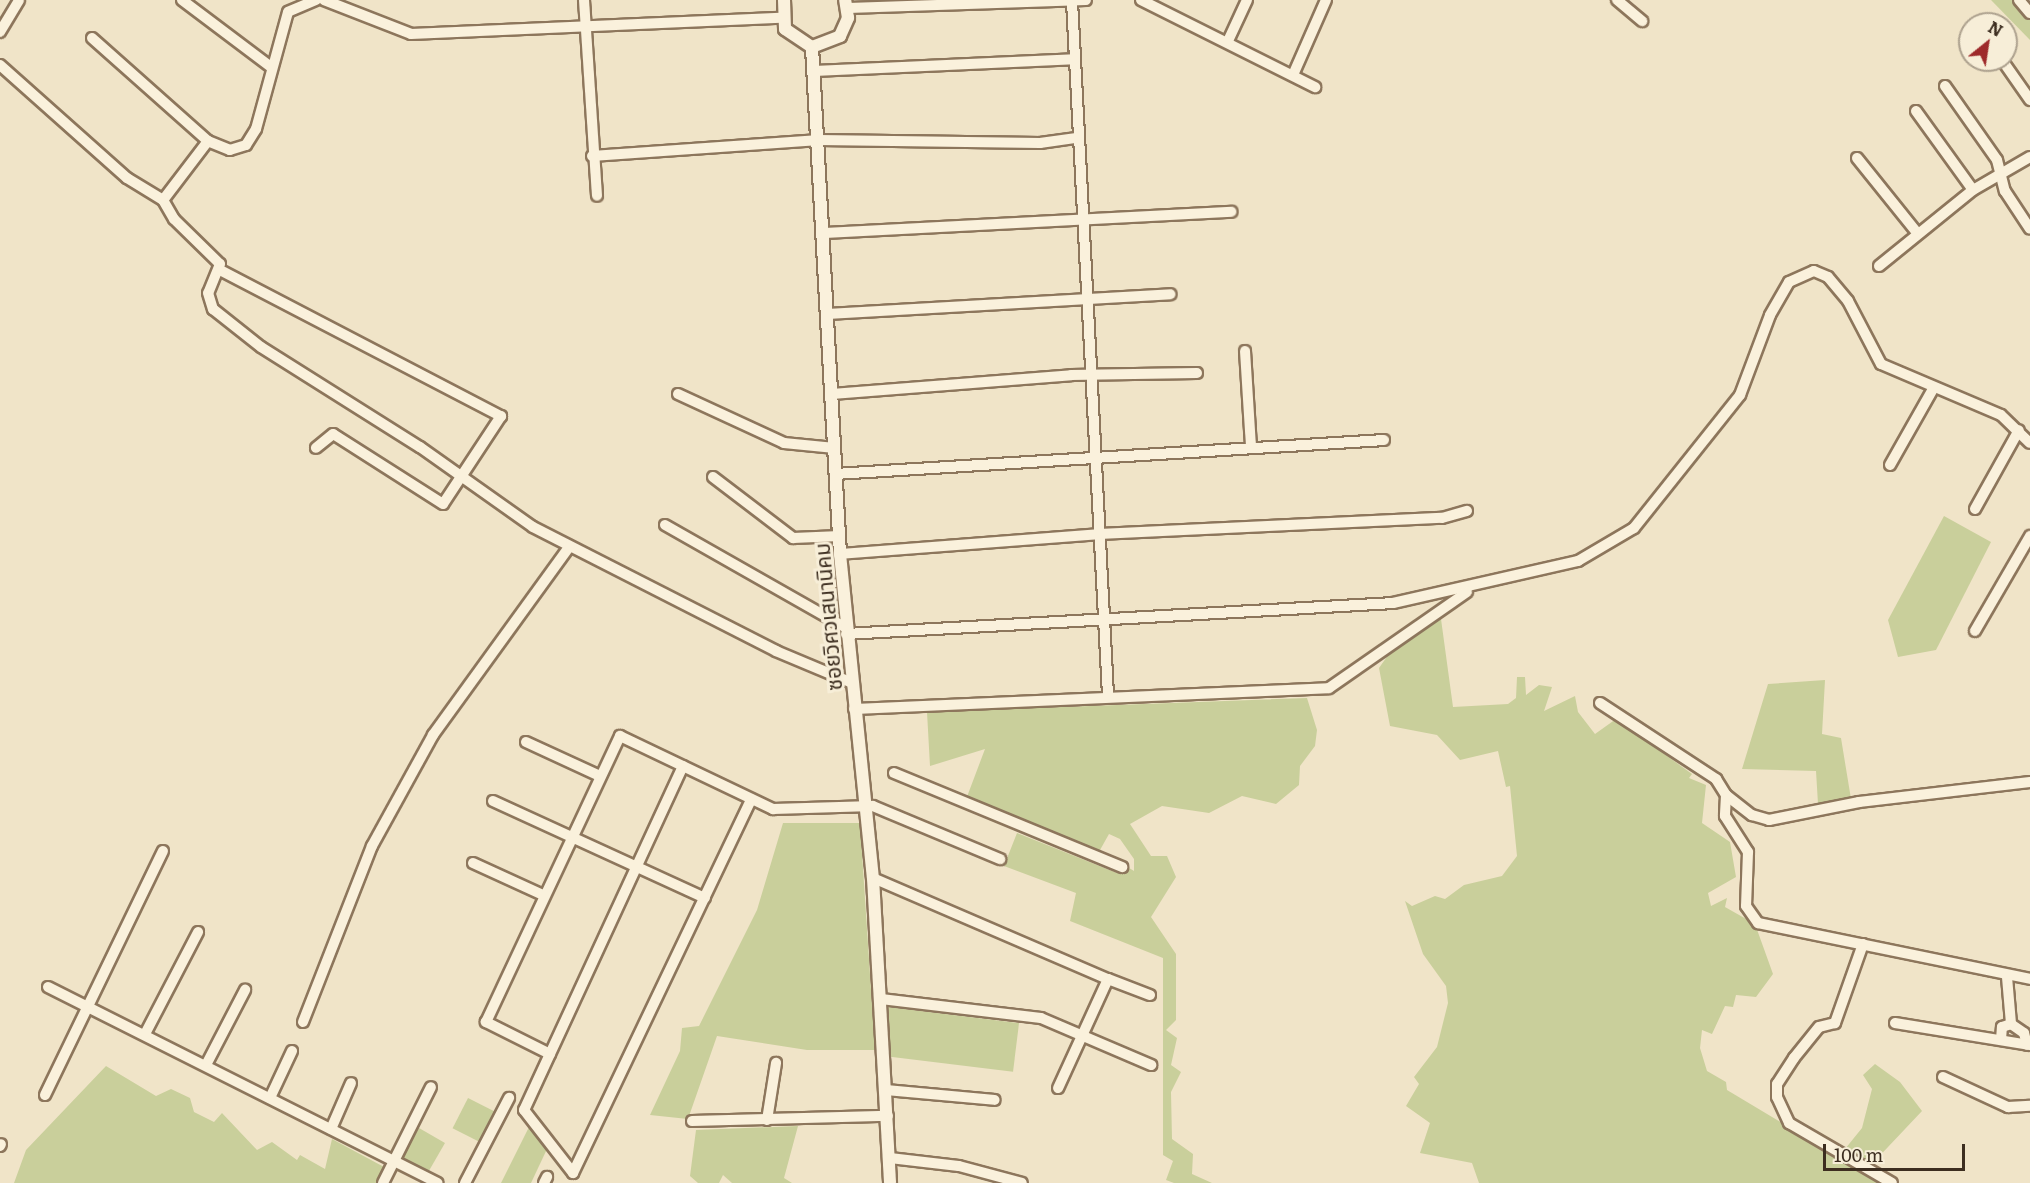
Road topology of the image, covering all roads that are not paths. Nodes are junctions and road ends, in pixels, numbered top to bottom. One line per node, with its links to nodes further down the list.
1 (19, 0): 21 (street)
2 (182, 0): 27 (street)
3 (316, 0): 27 (street)
4 (324, 0): 20 (street)
5 (584, 0): 20 (street)
6 (784, 0): 18 (street)
7 (1086, 0): 13 (street)
8 (1247, 0): 23 (street)
9 (1326, 0): 30 (street)
10 (1617, 0): 19 (street)
11 (2019, 0): 17 (street)
12 (1060, 1): 13 (street); 15 (street)
13 (1072, 1): 25 (street)
14 (1149, 1): 23 (street)
15 (929, 2): 16 (street)
16 (847, 4): 24 (street)
17 (2030, 13)
18 (781, 18): 20 (street); 24 (street)
19 (1642, 21)
20 (585, 26): 38 (street)
21 (0, 32)
22 (92, 38): 37 (street)
23 (1228, 41): 30 (street)
24 (812, 47): 28 (street, ซอยวิศวเสนานิคม)
25 (1074, 59): 28 (street); 35 (street)
26 (0, 65): 44 (street)
27 (271, 66): 37 (street)
28 (814, 71): 36 (street, ซอยวิศวเสนานิคม)
29 (2010, 72): 33 (street)
30 (1293, 75): 32 (street)
31 (1945, 86): 41 (street)
32 (1315, 87)
33 (2030, 100)
34 (1916, 111): 42 (street)
35 (1075, 138): 36 (street); 46 (street)
36 (819, 140): 38 (street); 48 (street, ซอยวิศวเสนานิคม)
37 (208, 141): 44 (street)
38 (592, 156): 43 (street)
39 (2030, 157): 41 (street)
40 (1857, 158): 49 (street)
41 (2003, 173): 42 (street); 47 (street)
42 (1973, 190): 49 (street)
43 (597, 196)
44 (163, 200): 51 (street)
45 (1231, 212): 46 (street)
46 (1080, 220): 48 (street); 53 (street)
47 (2030, 229)
48 (825, 233): 54 (street, ซอยวิศวเสนานิคม)
49 (1918, 234): 50 (street)
50 (1879, 266)
51 (220, 270): 71 (street); 71 (street)
52 (1170, 294): 53 (street)
53 (1085, 298): 54 (street); 57 (street)
54 (828, 314): 60 (street, ซอยวิศวเสนานิคม)
55 (1245, 351): 64 (street)
56 (1197, 373): 57 (street)
57 (1090, 375): 60 (street); 67 (street)
58 (1933, 389): 61 (street); 68 (street); 81 (street)
59 (678, 393): 66 (street)
60 (832, 394): 66 (street, ซอยวิศวเสนานิคม)
61 (2019, 430): 63 (street); 72 (street)
62 (1384, 440): 64 (street)
63 (2030, 443)
64 (1251, 447): 67 (street)
65 (316, 448): 71 (street)
66 (835, 448): 69 (street, ซอยวิศวเสนานิคม)
67 (1095, 456): 69 (street); 75 (street)
68 (1890, 465)
69 (836, 474): 76 (street, ซอยวิศวเสนานิคม)
70 (713, 477): 76 (street)
71 (463, 478): 78 (street)
72 (1976, 508)
73 (1467, 511): 75 (street)
74 (665, 525): 83 (street)
75 (1099, 534): 80 (street); 82 (street)
76 (840, 536): 80 (street, ซอยวิศวเสนานิคม)
77 (2030, 536): 79 (street)
78 (570, 546): 85 (street); 117 (street)
79 (2027, 550): 84 (street)
80 (840, 554): 83 (street, ซอยวิศวเสนานิคม)
81 (1472, 589): 82 (street); 86 (street)
82 (1105, 622): 83 (street); 86 (street)
83 (846, 631): 85 (street, ซอยวิศวเสนานิคม)
84 (1975, 631)
85 (850, 682): 88 (street, ซอยวิศวเสนานิคม)
86 (1108, 695): 88 (street)
87 (1600, 703): 94 (street)
88 (854, 709): 97 (street, ซอยวิศวเสนานิคม)
89 (526, 742): 92 (street)
90 (683, 766): 92 (street); 95 (street); 103 (street)
91 (894, 773): 102 (street)
92 (600, 776): 98 (street)
93 (2030, 782): 94 (street)
94 (1726, 795): 108 (street)
95 (751, 799): 97 (street); 106 (street)
96 (493, 801): 98 (street)
97 (865, 807): 100 (street); 104 (street, ซอยวิศวเสนานิคม)
98 (571, 837): 103 (street); 105 (street)
99 (163, 851): 116 (street)
100 (1000, 859)
101 (473, 862): 105 (street)
102 (1122, 867)
103 (638, 871): 106 (street); 125 (street)
104 (873, 878): 111 (street); 115 (street, ซอยวิศวเสนานิคม)
105 (543, 895): 125 (street)
106 (705, 898): 125 (street)
107 (198, 932): 120 (street)
108 (1863, 944): 109 (street); 150 (street)
109 (2007, 977): 110 (street); 119 (street)
110 (2030, 979)
111 (1108, 980): 114 (street); 121 (street)
112 (48, 987): 116 (street)
113 (245, 990): 127 (street)
114 (1150, 995)
115 (881, 999): 121 (street); 133 (street, ซอยวิศวเสนานิคม)
116 (90, 1007): 120 (street); 134 (street)
117 (303, 1022)
118 (1895, 1023): 122 (street)
119 (2011, 1024): 122 (street); 123 (street)
120 (145, 1034): 127 (street)
121 (1082, 1035): 128 (street); 132 (street)
122 (2001, 1040): 123 (street)
123 (2029, 1045)
124 (292, 1051): 135 (street)
125 (550, 1054)
126 (776, 1063): 140 (street)
127 (206, 1065): 135 (street)
128 (1151, 1065)
129 (1943, 1077): 138 (street)
130 (351, 1083): 142 (street)
131 (431, 1087): 144 (street)
132 (1058, 1088)
133 (886, 1090): 137 (street); 139 (street, ซอยวิศวเสนานิคม)
134 (45, 1095)
135 (270, 1098): 142 (street)
136 (509, 1098): 147 (street)
137 (995, 1100)
138 (2030, 1106)
139 (888, 1116): 140 (street); 143 (street, ซอยวิศวเสนานิคม)
140 (767, 1120): 141 (street)
141 (692, 1121)
142 (332, 1129): 144 (street)
143 (890, 1158): 148 (street, ซอยวิศวเสนานิคม); 149 (street)
144 (394, 1161): 145 (street); 146 (street)
145 (383, 1183)
146 (438, 1183)
147 (465, 1183)
148 (890, 1183)
149 (1022, 1183)
150 (1892, 1183)

